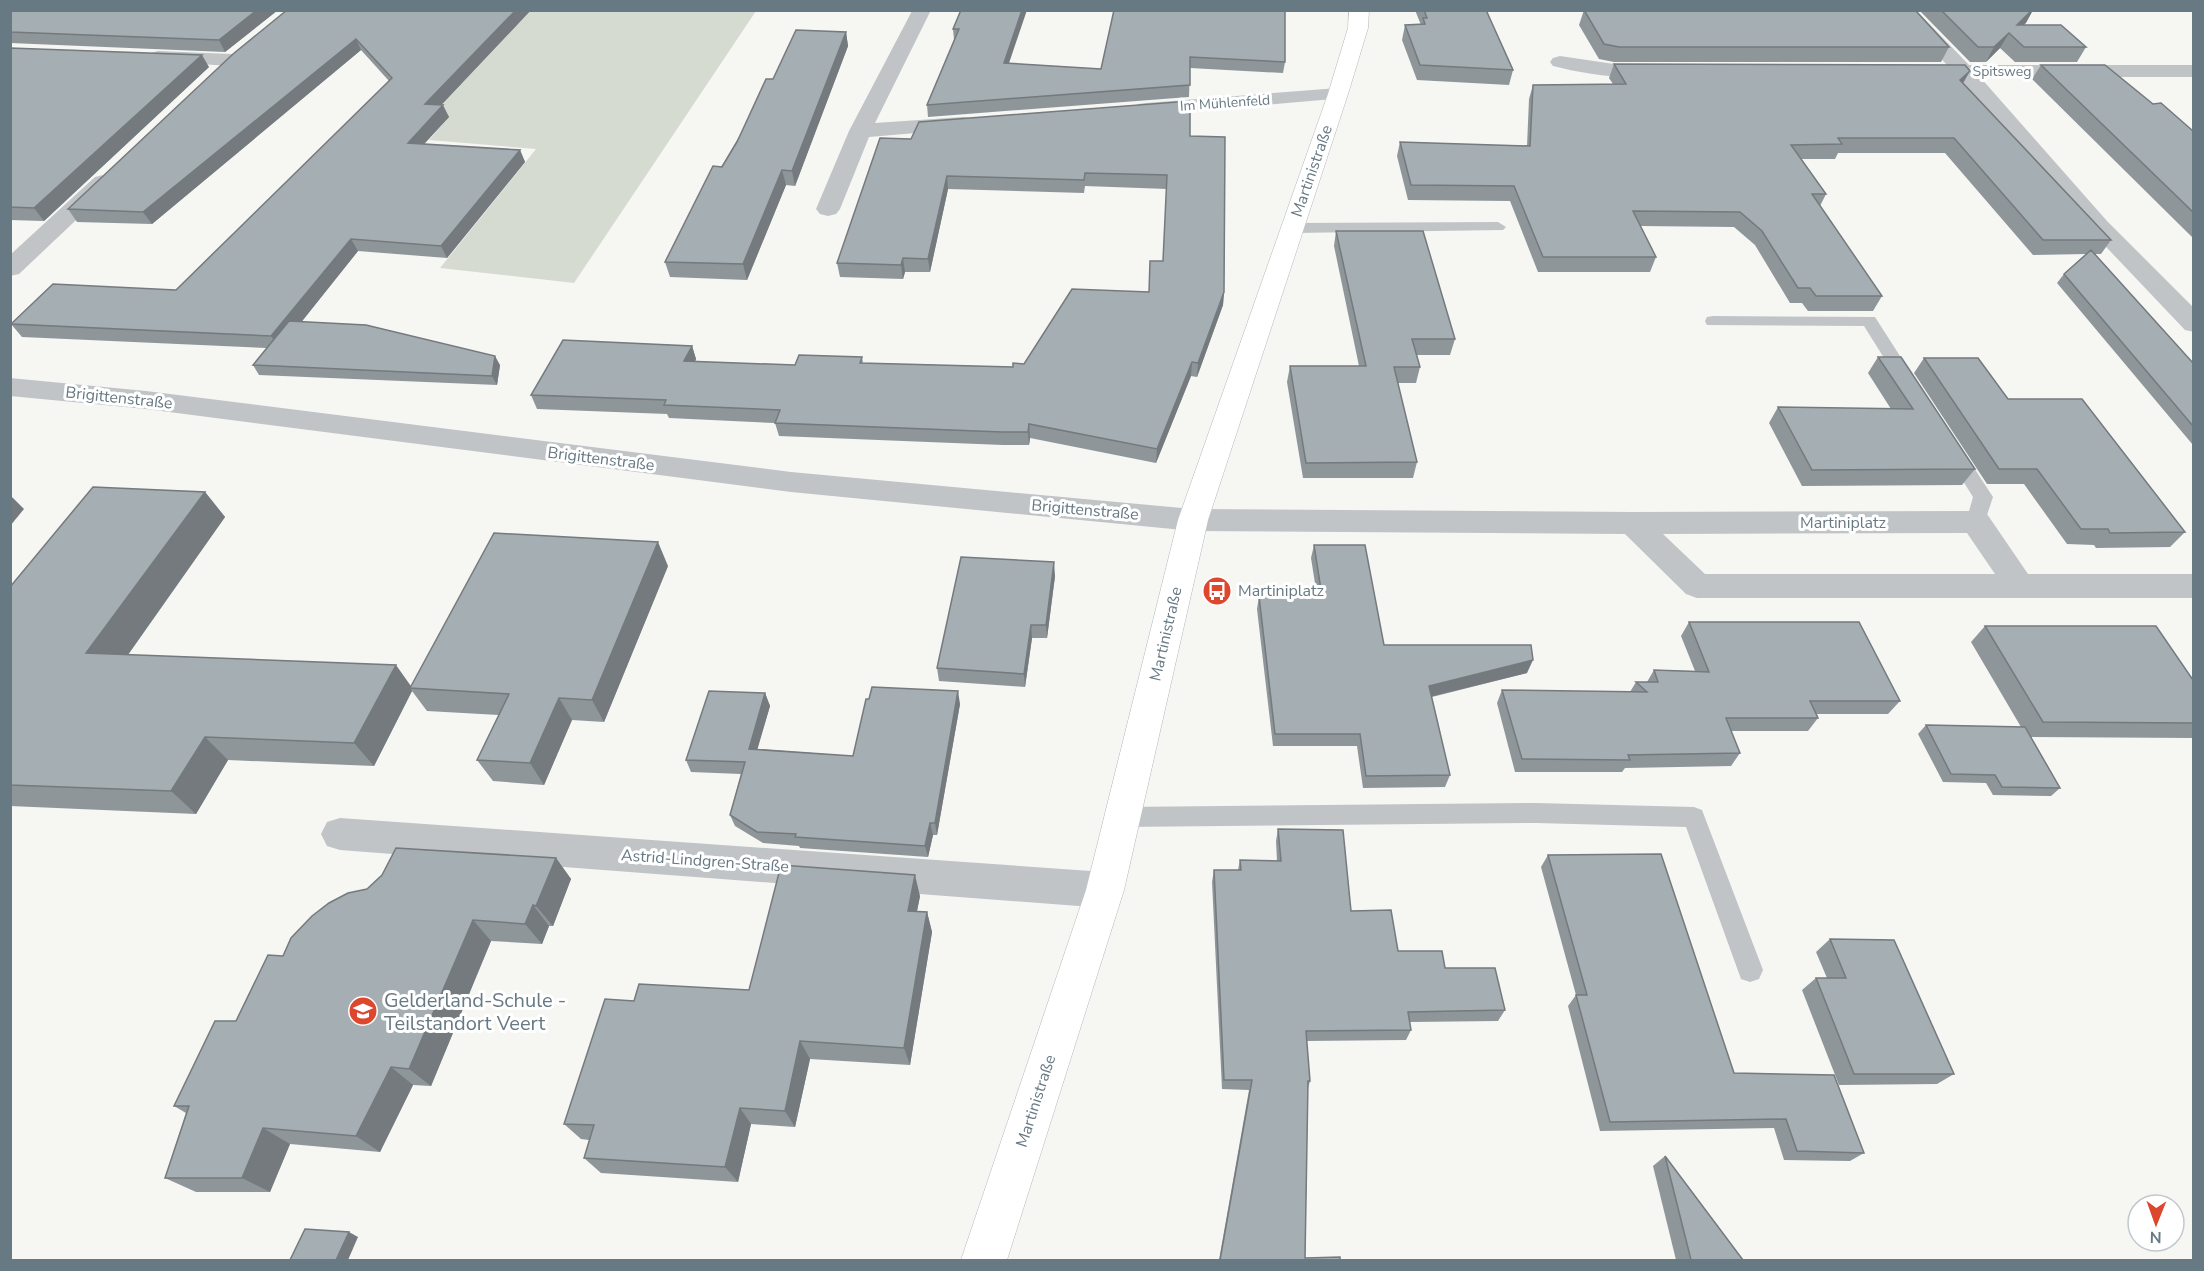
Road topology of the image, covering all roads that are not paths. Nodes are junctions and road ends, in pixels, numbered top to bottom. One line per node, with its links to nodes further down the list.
1 (1359, 10): 13 (street, Martinistraße)
2 (1905, 10): 10 (street)
3 (922, 11): 16 (street)
4 (249, 46): 6 (street)
5 (138, 56): 6 (street)
6 (231, 60): 12 (street)
7 (1560, 62): 8 (street)
8 (1672, 70)
9 (1905, 70): 10 (street, Spitsweg)
10 (1963, 70): 11 (street, Spitsweg); 23 (street)
11 (2193, 71)
12 (214, 76)
13 (1338, 94): 14 (street, Im Mühlenfeld); 20 (street, Martinistraße)
14 (1122, 111)
15 (980, 122): 16 (street)
16 (860, 131): 18 (street)
17 (121, 165): 21 (street)
18 (828, 209)
19 (1498, 227): 20 (lane)
20 (1293, 228): 27 (street, Martinistraße)
21 (10, 269)
22 (1713, 321): 25 (lane)
23 (2193, 324)
24 (10, 387): 27 (street, Brigittenstraße)
25 (1920, 399)
26 (1945, 438): 28 (lane)
27 (1193, 520): 29 (street, Martiniplatz); 32 (street, Martinistraße)
28 (1976, 522): 29 (street, Martiniplatz); 31 (street)
29 (1633, 523): 31 (street)
30 (2193, 586): 31 (street)
31 (2019, 587)
32 (1123, 817): 34 (street, Martinistraße); 35 (lane)
33 (340, 834): 34 (street, Astrid-Lindgren-Straße)
34 (1105, 890): 36 (street, Martinistraße)
35 (1750, 970)
36 (984, 1260)

